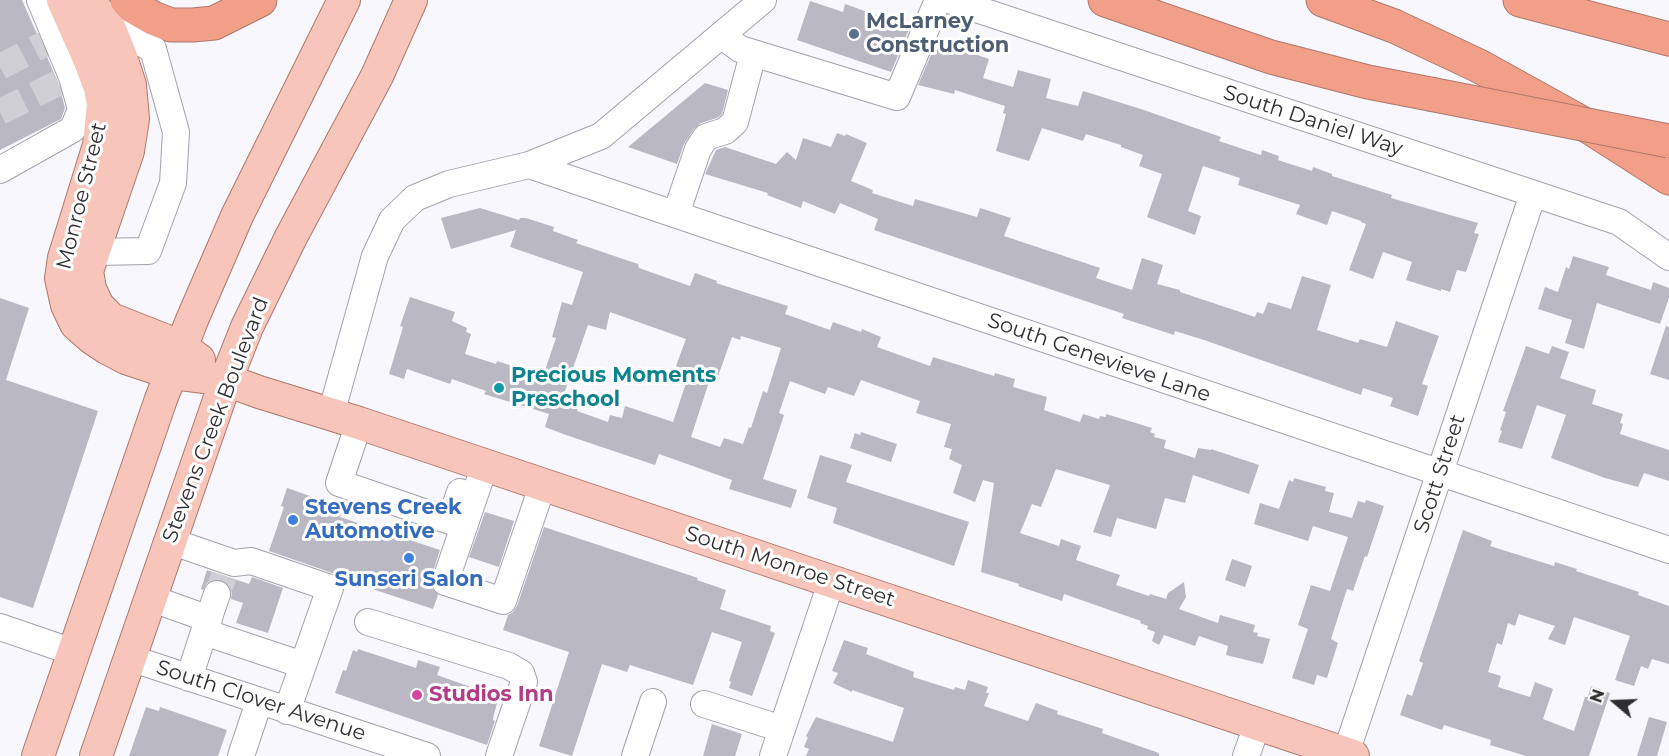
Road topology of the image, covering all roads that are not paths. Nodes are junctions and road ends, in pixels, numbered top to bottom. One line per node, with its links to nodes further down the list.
1 (40, 0): 20 (street)
2 (63, 0): 26 (main road, Monroe Street)
3 (89, 0): 14 (main road, Monroe Street)
4 (127, 0): 5 (highway)
5 (260, 0)
6 (344, 0): 26 (main road)
7 (411, 0): 27 (main road, Stevens Creek Boulevard)
8 (763, 0): 15 (street)
9 (938, 0): 17 (street)
10 (949, 0): 22 (street, South Daniel Way)
11 (1105, 0): 18 (highway, bridge)
12 (1323, 0): 21 (highway)
13 (1520, 0): 16 (highway)
14 (109, 27): 24 (main road, Monroe Street); 24 (street)
15 (721, 35): 17 (street); 19 (street)
16 (1669, 39)
17 (753, 54): 23 (street)
18 (1669, 141)
19 (529, 165): 23 (street, South Genevieve Lane); 28 (street)
20 (0, 170)
21 (1666, 178)
22 (1533, 194): 25 (street, South Daniel Way); 30 (street, Scott Street)
23 (676, 214): 30 (street, South Genevieve Lane)
24 (94, 252): 26 (main road, Monroe Street)
25 (1669, 257)
26 (177, 360): 27 (main road, South Monroe Street); 40 (main road)
27 (226, 380): 28 (main road, South Monroe Street); 32 (main road, Stevens Creek Boulevard)
28 (345, 418): 29 (main road, South Monroe Street); 29 (street)
29 (478, 463): 31 (main road, South Monroe Street); 31 (street)
30 (1440, 474): 33 (street, South Genevieve Lane); 51 (street, Scott Street)
31 (543, 484): 35 (main road, South Monroe Street)
32 (170, 541): 34 (street); 36 (main road, Stevens Creek Boulevard)
33 (1669, 550)
34 (223, 577): 38 (street); 42 (street)
35 (832, 580): 48 (main road, South Monroe Street); 49 (street)
36 (150, 598): 38 (street); 41 (main road, Stevens Creek Boulevard)
37 (368, 622): 56 (street)
38 (207, 625): 42 (street); 43 (street)
39 (0, 627): 40 (street)
40 (73, 652): 52 (main road)
41 (130, 658): 43 (street, South Clover Avenue); 53 (main road, Stevens Creek Boulevard)
42 (303, 665): 47 (street)
43 (189, 678): 44 (street, South Clover Avenue)
44 (260, 702): 47 (street, South Clover Avenue); 54 (street)
45 (653, 702): 57 (street)
46 (704, 704): 49 (street)
47 (287, 711): 50 (street, South Clover Avenue)
48 (1258, 723): 51 (main road, South Monroe Street); 59 (street)
49 (782, 729): 58 (street)
50 (369, 747): 55 (street, South Clover Avenue)
51 (1348, 755)
52 (38, 756)
53 (96, 756)
54 (242, 756)
55 (427, 756)
56 (499, 756)
57 (635, 756)
58 (773, 756)
59 (1246, 756)

